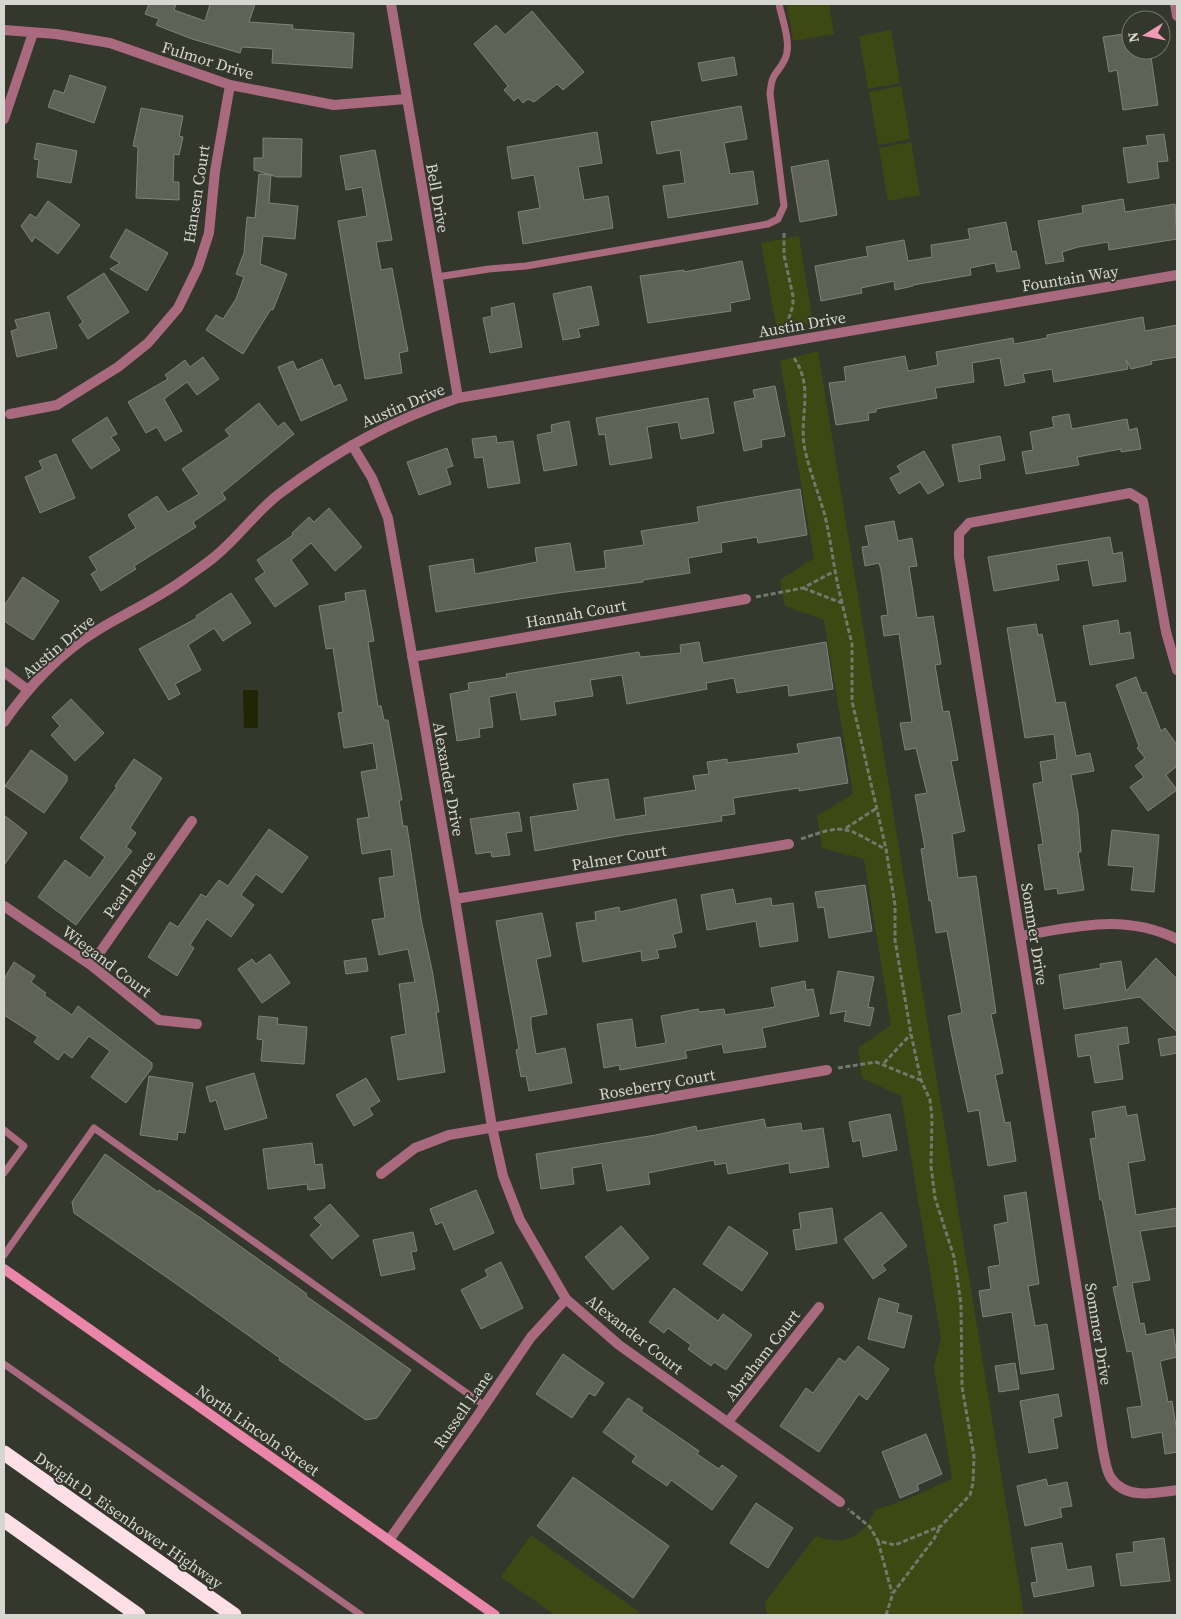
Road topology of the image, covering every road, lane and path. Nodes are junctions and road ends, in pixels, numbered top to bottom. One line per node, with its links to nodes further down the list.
1 (390, 4): 8 (street, Bell Drive)
2 (780, 4): 12 (lane)
3 (1175, 4): 4 (street)
4 (1177, 16)
5 (4, 30): 6 (street, Fulmor Drive)
6 (33, 33): 7 (street, Fulmor Drive); 9 (street)
7 (230, 85): 8 (street, Fulmor Drive); 17 (street, Hansen Court)
8 (406, 99): 12 (street, Bell Drive)
9 (4, 119)
10 (784, 233): 14 (path)
11 (1177, 275): 13 (street, Fountain Way)
12 (437, 277): 16 (street, Bell Drive)
13 (968, 310): 16 (street, Austin Drive)
14 (787, 324)
15 (794, 358): 19 (path)
16 (458, 398): 18 (street, Austin Drive)
17 (10, 414)
18 (352, 445): 23 (street, Alexander Drive); 26 (street, Austin Drive)
19 (833, 572): 20 (path); 22 (path)
20 (803, 588): 21 (path); 22 (path)
21 (746, 599): 23 (street, Hannah Court)
22 (842, 603): 28 (path)
23 (412, 657): 33 (street, Alexander Drive)
24 (1177, 670): 35 (street, Sommer Drive)
25 (4, 672): 26 (street)
26 (28, 690): 27 (street, Austin Drive)
27 (4, 722)
28 (877, 808): 30 (path); 32 (path)
29 (192, 821): 37 (street, Pearl Place)
30 (846, 828): 31 (path); 32 (path)
31 (789, 844): 33 (street, Palmer Court)
32 (886, 849): 39 (path)
33 (455, 899): 43 (street, Alexander Drive)
34 (4, 906): 37 (street, Wiegand Court)
35 (1020, 936): 36 (street); 55 (street, Sommer Drive)
36 (1177, 939)
37 (91, 965): 38 (street, Wiegand Court)
38 (197, 1024)
39 (911, 1034): 40 (path); 42 (path)
40 (884, 1063): 41 (path); 42 (path)
41 (827, 1070): 43 (street, Roseberry Court)
42 (921, 1080): 58 (path)
43 (492, 1127): 46 (street, Roseberry Court); 49 (street, Alexander Court)
44 (4, 1130): 45 (lane)
45 (4, 1173)
46 (381, 1174)
47 (4, 1255): 52 (lane)
48 (4, 1269): 59 (street, North Lincoln Street)
49 (566, 1299): 52 (street, Russell Lane); 53 (street, Alexander Court)
50 (819, 1307): 53 (street, Abraham Court)
51 (4, 1364): 64 (lane)
52 (484, 1406): 59 (street, Russell Lane)
53 (728, 1422): 56 (street, Alexander Court)
54 (4, 1453): 63 (highway, Dwight D. Eisenhower Highway)
55 (1177, 1490)
56 (840, 1502): 60 (path)
57 (4, 1520): 62 (highway)
58 (940, 1526): 60 (path); 61 (path)
59 (388, 1540): 65 (street, North Lincoln Street)
60 (878, 1541): 61 (path)
61 (892, 1593): 66 (path)
62 (138, 1615)
63 (234, 1615)
64 (361, 1615)
65 (495, 1615)
66 (886, 1615)

